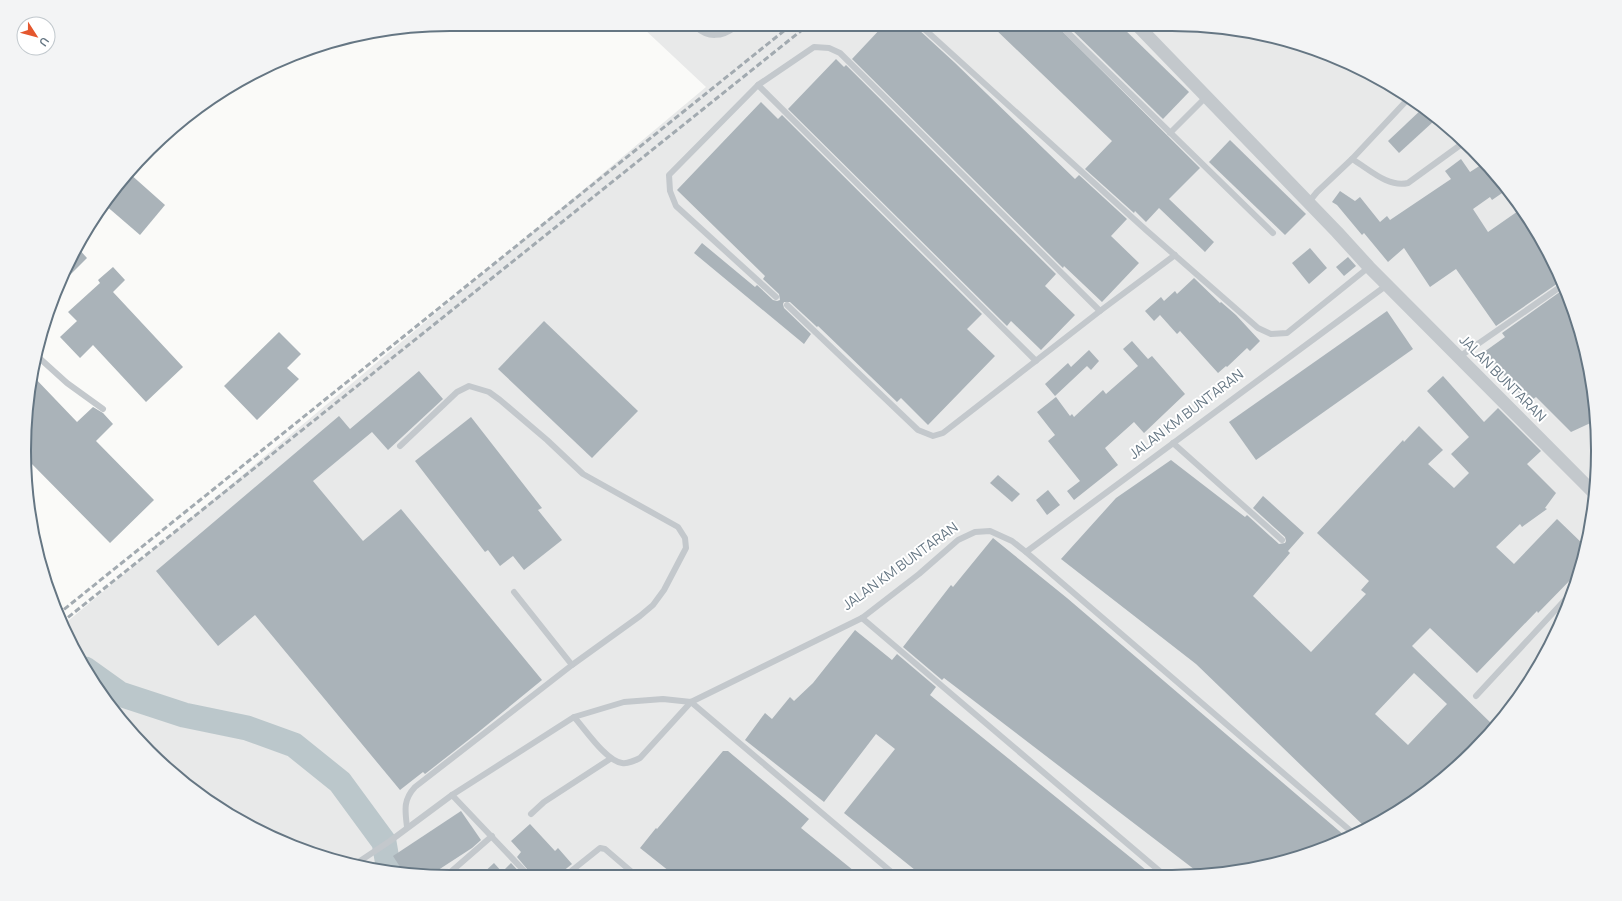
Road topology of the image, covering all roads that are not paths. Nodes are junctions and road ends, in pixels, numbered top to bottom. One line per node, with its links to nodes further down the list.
1 (701, 31): 2 (lane)
2 (728, 31)
3 (926, 31): 14 (lane)
4 (1066, 31): 9 (lane)
5 (1143, 31): 7 (street)
6 (758, 86): 18 (lane); 20 (lane); 23 (lane)
7 (1206, 97): 9 (lane); 12 (street)
8 (1405, 102): 11 (lane)
9 (1170, 133): 13 (lane)
10 (1459, 146): 11 (lane)
11 (1352, 159): 12 (lane)
12 (1308, 203): 15 (street)
13 (1273, 233)
14 (1175, 255): 15 (lane); 20 (lane)
15 (1369, 267): 16 (street)
16 (1387, 286): 21 (street, JALAN BUNTARAN); 25 (lane, JALAN KM BUNTARAN)
17 (1558, 288): 21 (lane)
18 (776, 296)
19 (787, 305): 23 (lane)
20 (1100, 311): 23 (lane)
21 (1459, 357): 27 (street, JALAN BUNTARAN)
22 (41, 360): 24 (lane)
23 (1036, 361)
24 (103, 409)
25 (1173, 443): 28 (lane); 29 (lane, JALAN KM BUNTARAN)
26 (400, 446): 33 (lane)
27 (1589, 488)
28 (1282, 540)
29 (1026, 552): 32 (lane, JALAN KM BUNTARAN); 41 (lane)
30 (514, 592): 33 (lane)
31 (1562, 603): 34 (lane)
32 (862, 618): 35 (lane, JALAN KM BUNTARAN); 49 (lane)
33 (572, 665): 40 (lane)
34 (1476, 696)
35 (691, 702): 36 (lane); 37 (lane, JALAN KM BUNTARAN); 48 (lane)
36 (574, 717): 37 (lane); 38 (lane)
37 (610, 759): 39 (lane)
38 (452, 795): 40 (lane); 42 (lane)
39 (531, 814)
40 (407, 827): 43 (lane)
41 (1350, 830)
42 (492, 836): 44 (lane); 45 (lane)
43 (361, 860)
44 (453, 870)
45 (523, 870)
46 (572, 870): 47 (lane)
47 (630, 870)
48 (890, 870)
49 (1158, 870)

